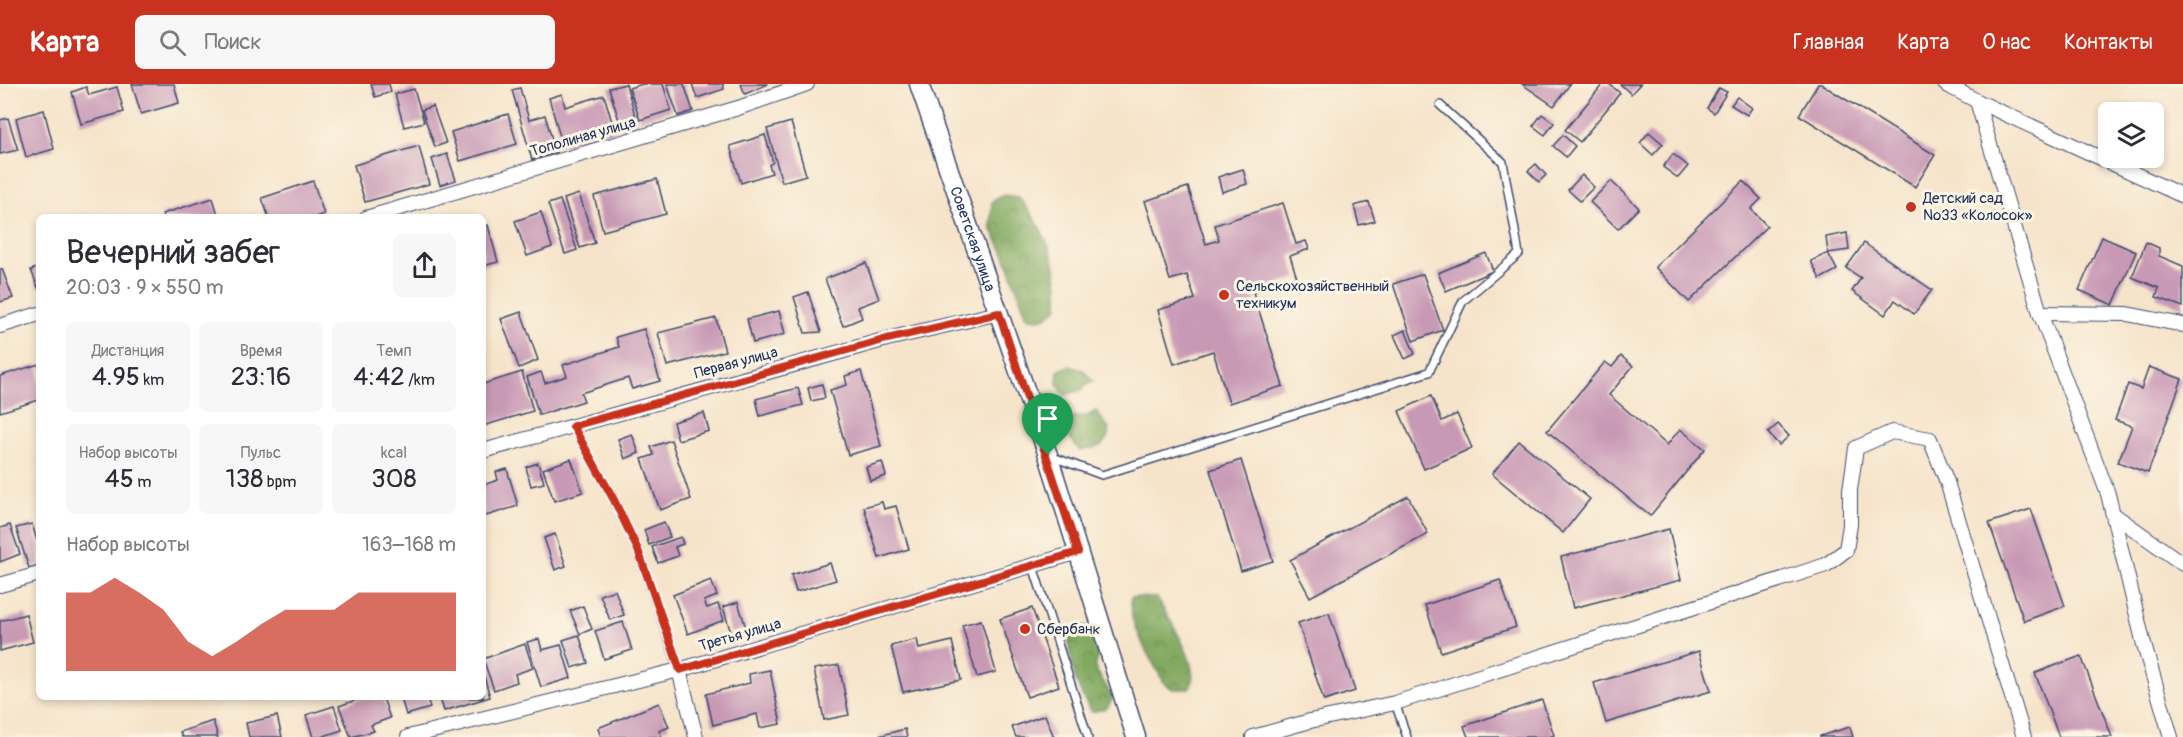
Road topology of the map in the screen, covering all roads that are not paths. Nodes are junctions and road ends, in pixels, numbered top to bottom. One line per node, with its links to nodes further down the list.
1 (807, 84): 7 (street, Тополиная улица)
2 (919, 84): 8 (main road, Советская улица)
3 (1945, 84): 4 (street)
4 (1977, 102): 6 (street); 9 (street)
5 (1440, 105): 15 (lane)
6 (2183, 196)
7 (380, 214)
8 (999, 313): 13 (street, Первая улица); 15 (main road, Советская улица)
9 (2040, 313): 11 (street); 16 (street)
10 (36, 315): 12 (street)
11 (2183, 325)
12 (0, 326)
13 (573, 426): 14 (street, Первая улица); 22 (lane)
14 (486, 450)
15 (1048, 455): 17 (main road, Советская улица)
16 (2113, 514): 18 (street); 31 (street)
17 (1078, 552): 19 (street, Третья улица); 27 (main road, Советская улица)
18 (2183, 564)
19 (1033, 566): 22 (street, Третья улица); 26 (lane)
20 (36, 575): 21 (street)
21 (0, 585)
22 (680, 670): 24 (street, Третья улица); 25 (street)
23 (1395, 703): 28 (street); 29 (lane); 30 (street)
24 (408, 737)
25 (696, 737)
26 (1088, 737)
27 (1136, 737)
28 (1253, 737)
29 (1407, 737)
30 (2024, 737)
31 (2171, 737)

